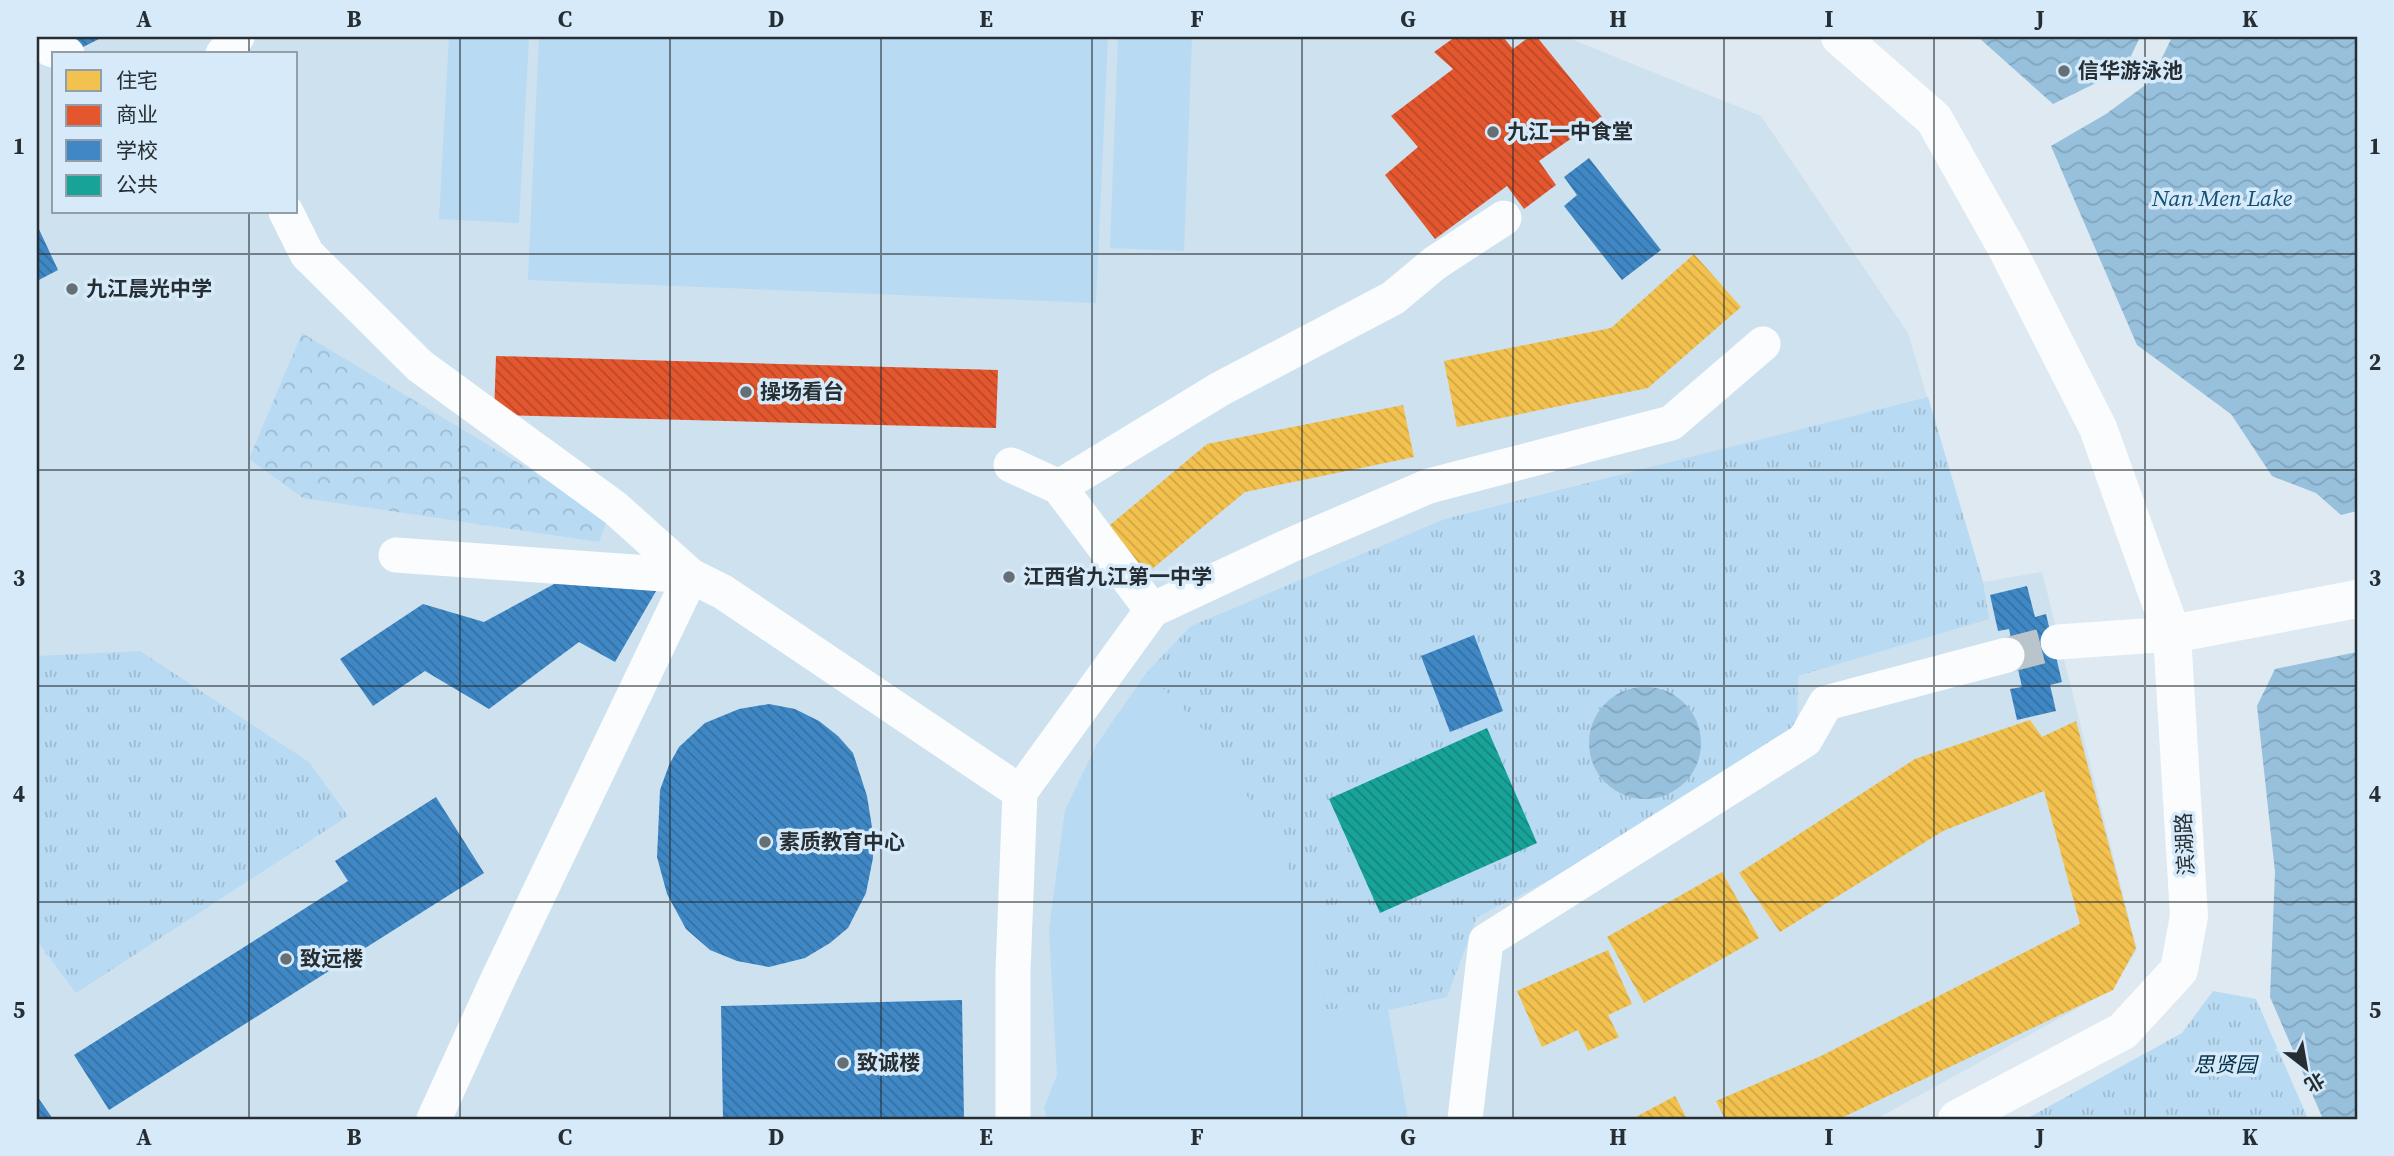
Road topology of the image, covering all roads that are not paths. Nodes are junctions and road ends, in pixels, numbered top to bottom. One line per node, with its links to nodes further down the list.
1 (44, 37): 4 (street)
2 (237, 37): 5 (street)
3 (1840, 37): 15 (street, 滨湖路)
4 (60, 52)
5 (225, 52)
6 (287, 214): 12 (street)
7 (1504, 218): 10 (street)
8 (1763, 344): 14 (street)
9 (1011, 465): 10 (street)
10 (1059, 486): 14 (street)
11 (396, 555): 12 (street)
12 (691, 576): 18 (street); 19 (street)
13 (2357, 598): 15 (street)
14 (1152, 610): 18 (street)
15 (2172, 634): 16 (street); 22 (street, 滨湖路)
16 (2058, 642)
17 (2007, 655): 21 (street)
18 (1020, 792): 20 (street)
19 (434, 1119)
20 (1013, 1119)
21 (1465, 1119)
22 (1957, 1119)

